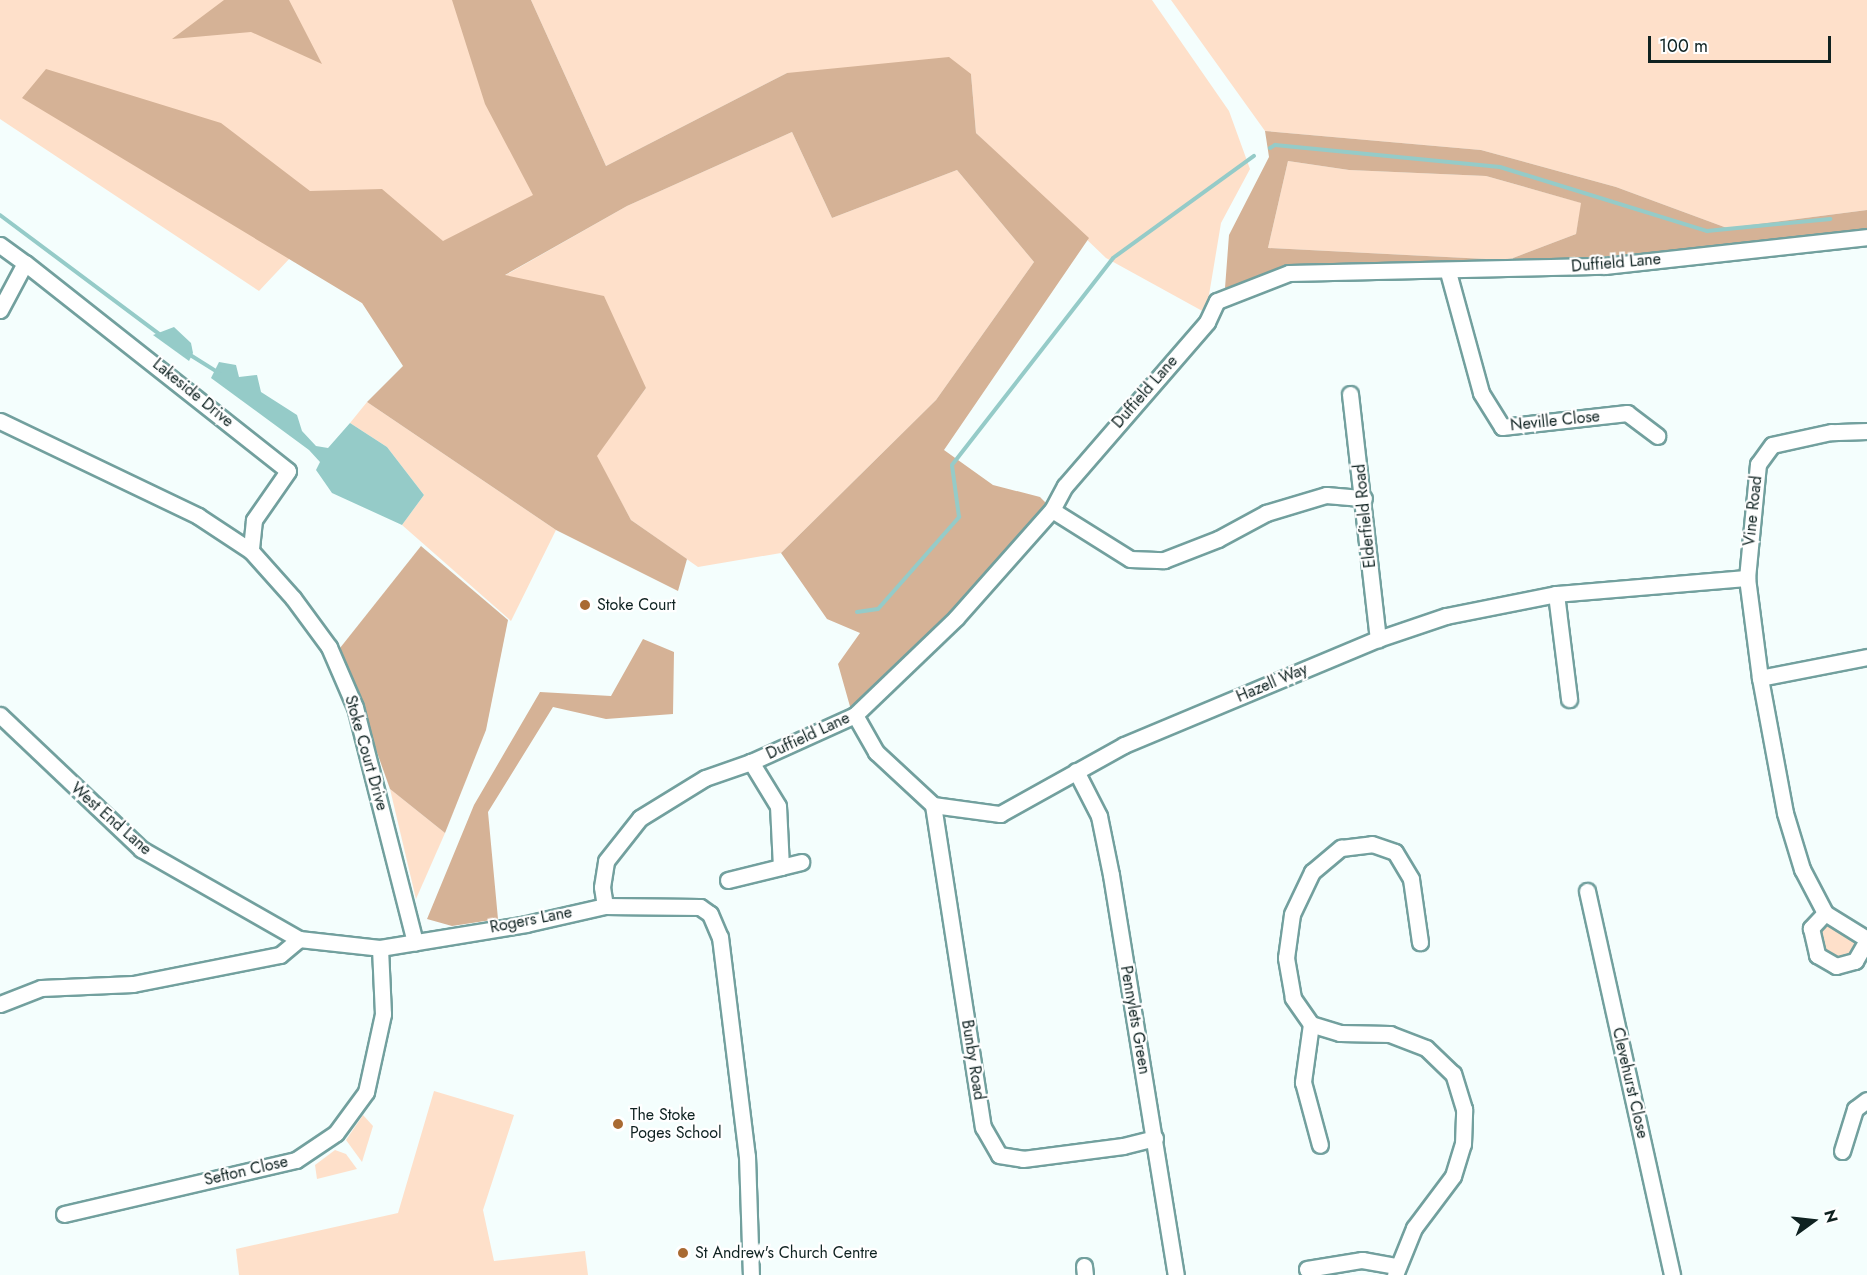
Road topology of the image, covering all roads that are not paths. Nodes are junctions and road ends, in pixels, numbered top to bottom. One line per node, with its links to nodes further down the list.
1 (1867, 237): 4 (street, Duffield Lane)
2 (0, 245): 3 (street, Lakeside Drive)
3 (25, 263): 5 (street); 12 (street, Lakeside Drive)
4 (1448, 272): 9 (street, Neville Close); 11 (street, Duffield Lane)
5 (0, 310)
6 (1350, 394): 10 (street, Elderfield Road)
7 (0, 421): 12 (street, Stoke Court Drive)
8 (1867, 431): 13 (street, Vine Road)
9 (1657, 436)
10 (1364, 498): 11 (street); 15 (street, Elderfield Road)
11 (1052, 510): 20 (street, Duffield Lane)
12 (251, 551): 32 (street, Stoke Court Drive)
13 (1747, 578): 14 (street, Hazell Way); 17 (street, Vine Road)
14 (1556, 594): 15 (street, Hazell Way); 18 (street)
15 (1378, 639): 22 (street, Hazell Way)
16 (1867, 657): 17 (street)
17 (1760, 678): 29 (street, Vine Road)
18 (1569, 699)
19 (0, 715): 30 (street, West End Lane)
20 (855, 715): 21 (street, Duffield Lane); 23 (street)
21 (751, 762): 25 (street); 28 (street, Duffield Lane)
22 (1076, 771): 23 (street, Hazell Way); 38 (street, Pennylets Green)
23 (933, 805): 38 (street, Bunby Road)
24 (801, 862): 25 (street)
25 (781, 867): 26 (street)
26 (728, 880)
27 (1587, 891): 46 (street, Clevehurst Close)
28 (605, 906): 32 (street, Rogers Lane); 44 (street, Rogers Lane)
29 (1826, 914): 31 (street); 31 (street)
30 (299, 939): 34 (street, Rogers Lane); 35 (street)
31 (1867, 939)
32 (415, 942): 34 (street, Rogers Lane)
33 (1420, 942): 36 (street)
34 (380, 948): 41 (street, Sefton Close)
35 (0, 1004)
36 (1311, 1024): 39 (street); 43 (street)
37 (1867, 1100): 40 (street)
38 (1155, 1138): 45 (street, Pennylets Green)
39 (1320, 1145)
40 (1842, 1151)
41 (64, 1215)
42 (1307, 1269): 43 (street)
43 (1395, 1271)
44 (751, 1275)
45 (1176, 1275)
46 (1672, 1275)

